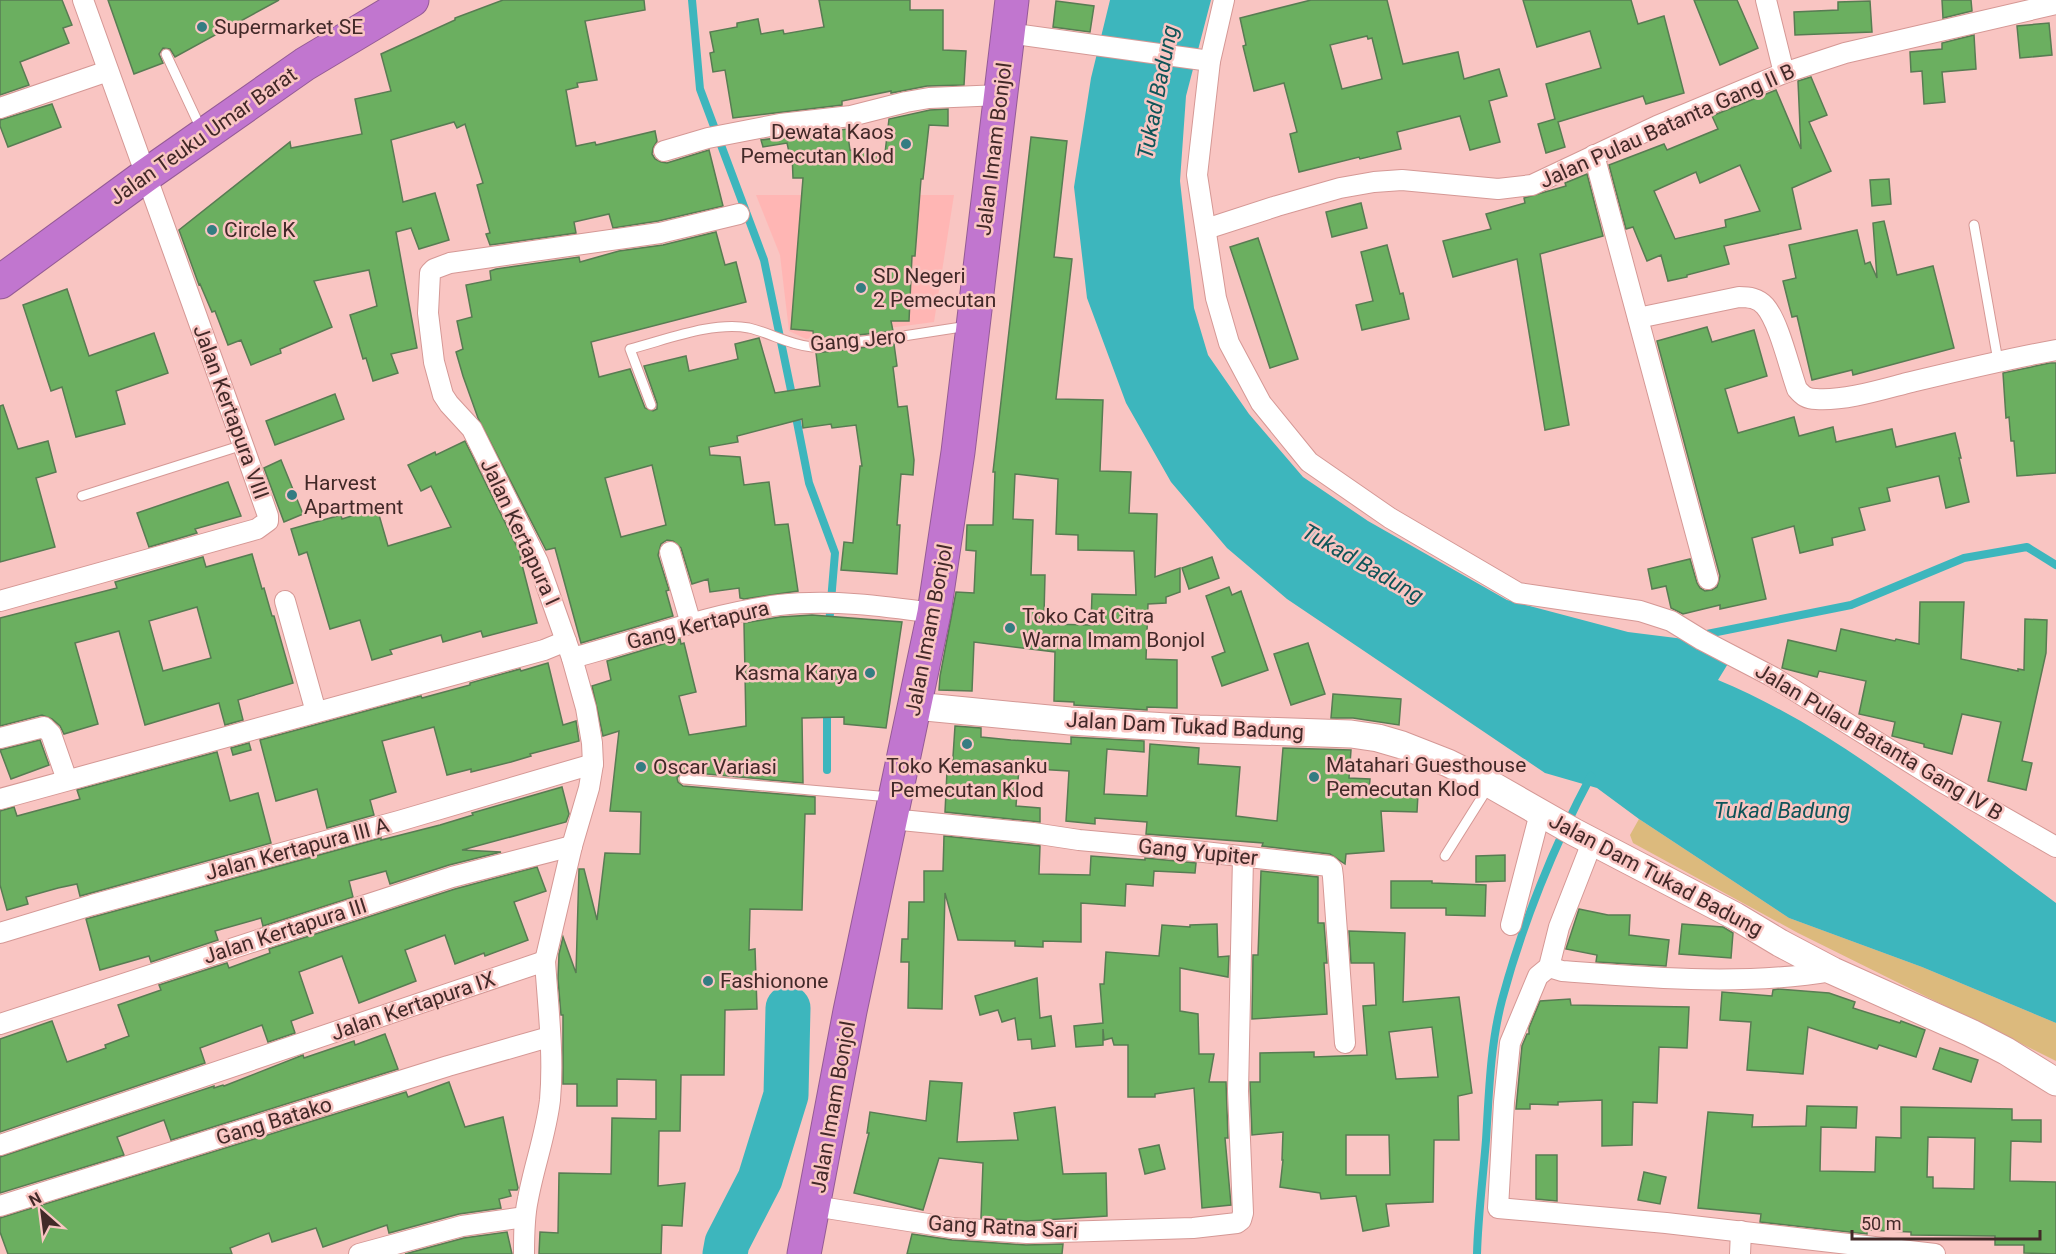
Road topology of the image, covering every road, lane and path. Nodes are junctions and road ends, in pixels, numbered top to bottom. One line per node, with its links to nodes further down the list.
1 (83, 0): 10 (street, Jalan Kertapura VIII)
2 (412, 0): 14 (highway, Jalan Teuku Umar Barat)
3 (1012, 0): 7 (highway, Jalan Imam Bonjol)
4 (1224, 0): 9 (street, Jalan Pulau Batanta Gang IV B)
5 (1766, 0): 11 (street)
6 (2056, 4): 11 (street, Jalan Pulau Batanta Gang II B)
7 (1008, 33): 9 (street); 12 (highway, Jalan Imam Bonjol)
8 (166, 54): 14 (lane)
9 (1207, 60): 20 (street, Jalan Pulau Batanta Gang IV B)
10 (108, 71): 13 (street); 17 (street, Jalan Kertapura VIII)
11 (1784, 73): 16 (street, Jalan Pulau Batanta Gang II B)
12 (1001, 95): 15 (street); 23 (highway, Jalan Imam Bonjol)
13 (0, 108)
14 (203, 134): 17 (highway, Jalan Teuku Umar Barat)
15 (664, 151)
16 (1594, 155): 20 (street, Jalan Pulau Batanta Gang II B); 22 (street)
17 (145, 176): 21 (highway, Jalan Teuku Umar Barat); 27 (street, Jalan Kertapura VIII)
18 (740, 214): 35 (street, Jalan Kertapura I)
19 (1974, 225): 25 (lane)
20 (1206, 229): 48 (street, Jalan Pulau Batanta Gang IV B)
21 (0, 282)
22 (1638, 318): 25 (street); 30 (street)
23 (972, 326): 26 (lane, Gang Jero); 33 (highway, Jalan Imam Bonjol)
24 (2056, 350): 25 (street)
25 (1998, 361)
26 (651, 405)
27 (243, 445): 28 (lane); 32 (street, Jalan Kertapura VIII)
28 (82, 496)
29 (670, 552): 34 (street)
30 (1708, 579)
31 (285, 601): 37 (street)
32 (0, 602)
33 (934, 613): 34 (street, Gang Kertapura); 36 (highway, Jalan Imam Bonjol)
34 (691, 624): 35 (street, Gang Kertapura)
35 (569, 649): 37 (street); 39 (street)
36 (915, 706): 42 (street, Jalan Dam Tukad Badung); 44 (highway, Jalan Imam Bonjol)
37 (316, 712): 41 (street)
38 (0, 738): 41 (street)
39 (593, 764): 47 (street); 52 (street, Jalan Kertapura III A)
40 (684, 779): 44 (lane)
41 (67, 780): 43 (street)
42 (1490, 784): 45 (street, Jalan Dam Tukad Badung); 49 (lane)
43 (0, 799)
44 (893, 808): 50 (street, Gang Yupiter); 62 (highway, Jalan Imam Bonjol)
45 (1543, 814): 46 (street, Jalan Dam Tukad Badung); 51 (street)
46 (1583, 836): 54 (street); 55 (street, Jalan Dam Tukad Badung)
47 (572, 846): 53 (street); 56 (street, Jalan Kertapura III)
48 (2056, 847)
49 (1445, 856)
50 (1243, 857): 58 (street, Gang Yupiter); 62 (street, Gang Ratna Sari)
51 (1511, 925)
52 (0, 933)
53 (545, 961): 57 (street); 60 (street, Jalan Kertapura IX)
54 (1549, 967): 55 (street); 64 (street)
55 (1833, 971): 59 (street, Jalan Dam Tukad Badung)
56 (0, 1024)
57 (549, 1037): 61 (street, Gang Batako); 63 (street)
58 (1345, 1043)
59 (2056, 1082)
60 (0, 1145)
61 (0, 1206)
62 (814, 1206): 67 (highway, Jalan Imam Bonjol)
63 (525, 1217): 65 (street); 66 (street)
64 (1741, 1231): 68 (street); 69 (street)
65 (359, 1254)
66 (524, 1254)
67 (804, 1254)
68 (1740, 1254)
69 (1935, 1254)

